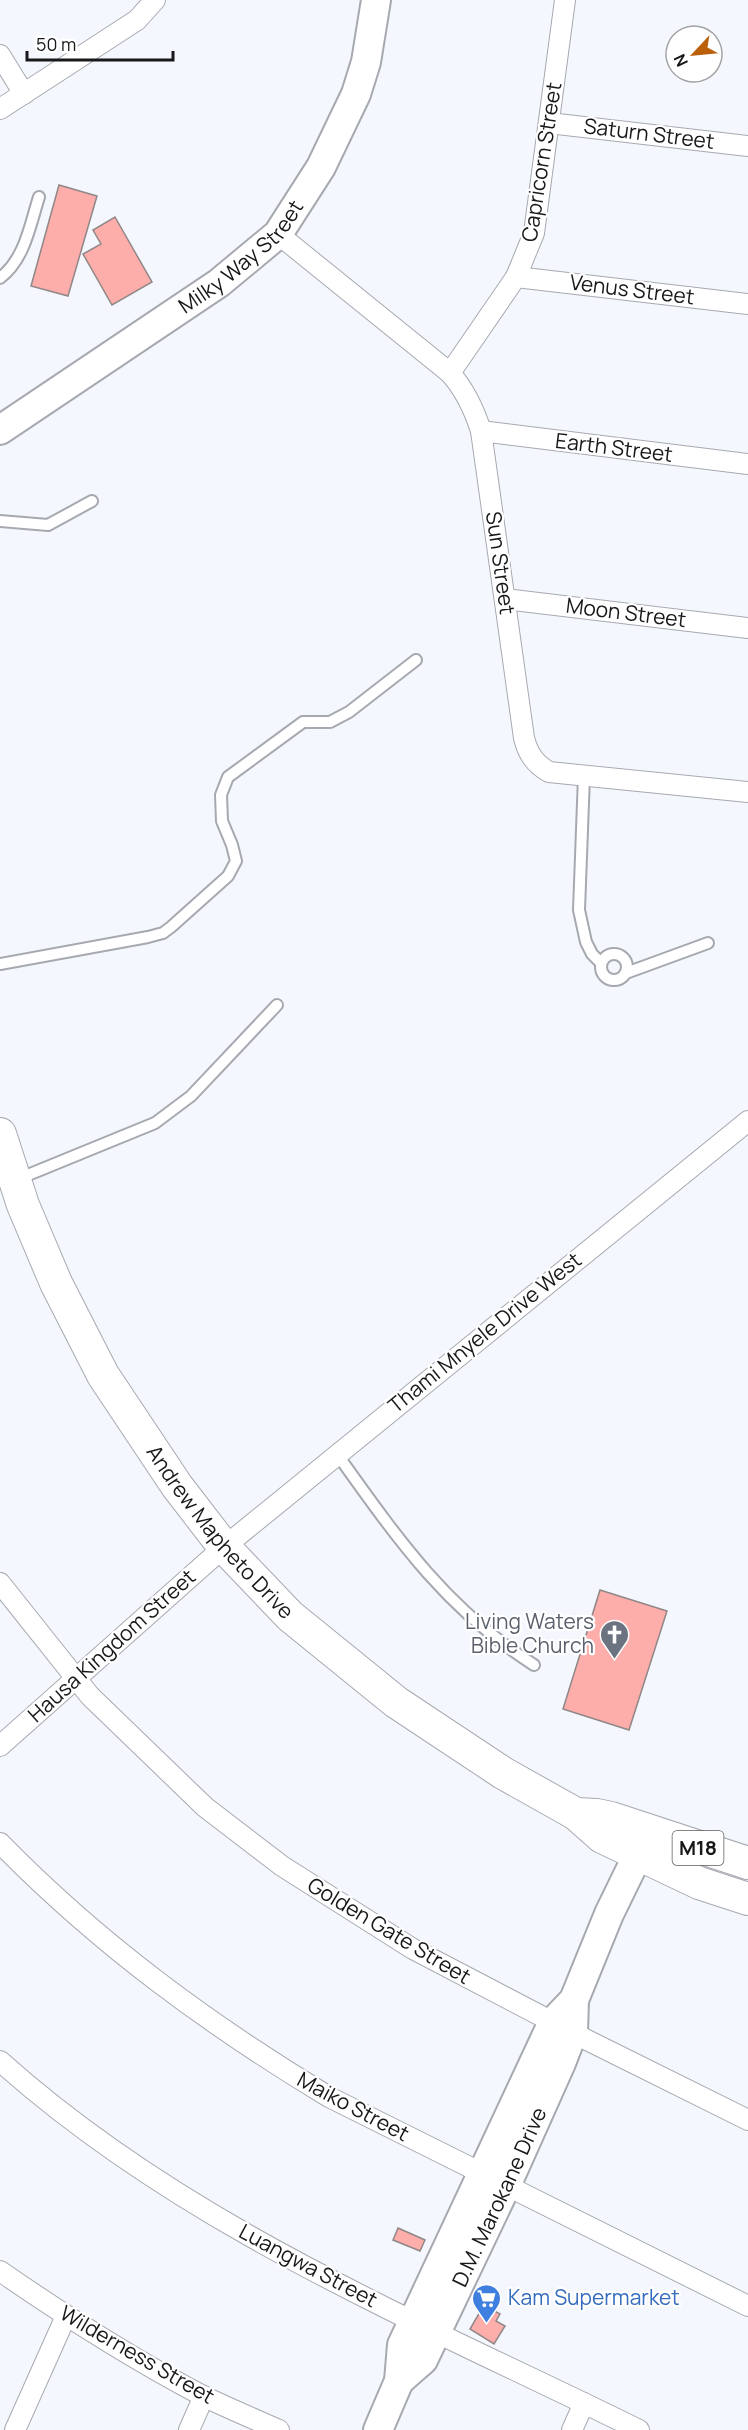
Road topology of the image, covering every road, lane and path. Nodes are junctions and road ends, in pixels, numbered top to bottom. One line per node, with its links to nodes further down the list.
1 (155, 0): 5 (street)
2 (376, 0): 10 (main road, Milky Way Street)
3 (565, 0): 7 (street, Capricorn Street)
4 (0, 55): 5 (street)
5 (24, 94): 6 (street)
6 (0, 109)
7 (549, 123): 8 (street, Saturn Street); 11 (street, Capricorn Street)
8 (748, 146)
9 (39, 197): 12 (lane)
10 (278, 234): 14 (street, Sun Street); 15 (main road, Milky Way Street)
11 (516, 277): 13 (street, Venus Street); 14 (street, Capricorn Street)
12 (0, 278)
13 (748, 304)
14 (450, 373): 16 (street, Sun Street)
15 (0, 430)
16 (481, 431): 17 (street, Earth Street); 20 (street, Sun Street)
17 (748, 464)
18 (92, 501): 19 (lane)
19 (0, 521)
20 (505, 598): 21 (street, Moon Street); 23 (street, Sun Street)
21 (748, 628)
22 (416, 660): 27 (lane)
23 (584, 776): 24 (street, Sun Street); 26 (lane)
24 (748, 792)
25 (708, 943): 28 (lane)
26 (601, 963): 28 (lane); 28 (lane)
27 (0, 964)
28 (626, 974)
29 (277, 1005): 32 (lane)
30 (748, 1121): 33 (street, Thami Mnyele Drive West)
31 (0, 1134): 32 (main road, Andrew Mapheto Drive)
32 (15, 1180): 34 (main road, Andrew Mapheto Drive)
33 (337, 1455): 34 (street, Thami Mnyele Drive West); 36 (lane)
34 (224, 1547): 37 (street, Hausa Kingdom Street); 40 (main road, Andrew Mapheto Drive)
35 (0, 1583): 37 (street, Golden Gate Street)
36 (534, 1665)
37 (74, 1679): 38 (street, Hausa Kingdom Street); 43 (street, Golden Gate Street)
38 (0, 1746)
39 (0, 1843): 46 (street, Maiko Street)
40 (644, 1843): 41 (main road, Andrew Mapheto Drive / M18); 42 (main road, Andrew Mapheto Drive / M18); 43 (main road, D.M. Marokane Drive)
41 (748, 1863)
42 (748, 1899)
43 (563, 2027): 45 (street, Golden Gate Street); 46 (main road, D.M. Marokane Drive)
44 (0, 2061): 50 (street, Luangwa Street)
45 (748, 2120)
46 (494, 2180): 48 (street, Maiko Street); 50 (main road, D.M. Marokane Drive)
47 (0, 2271): 49 (street, Wilderness Street)
48 (748, 2306)
49 (66, 2316): 51 (street, Wilderness Street); 53 (street)
50 (425, 2327): 52 (street, Luangwa Street); 56 (main road, D.M. Marokane Drive)
51 (204, 2396): 54 (street); 55 (street, Wilderness Street)
52 (584, 2403): 57 (street); 58 (street, Luangwa Street)
53 (15, 2430)
54 (189, 2430)
55 (279, 2430)
56 (378, 2430)
57 (572, 2430)
58 (639, 2430)

